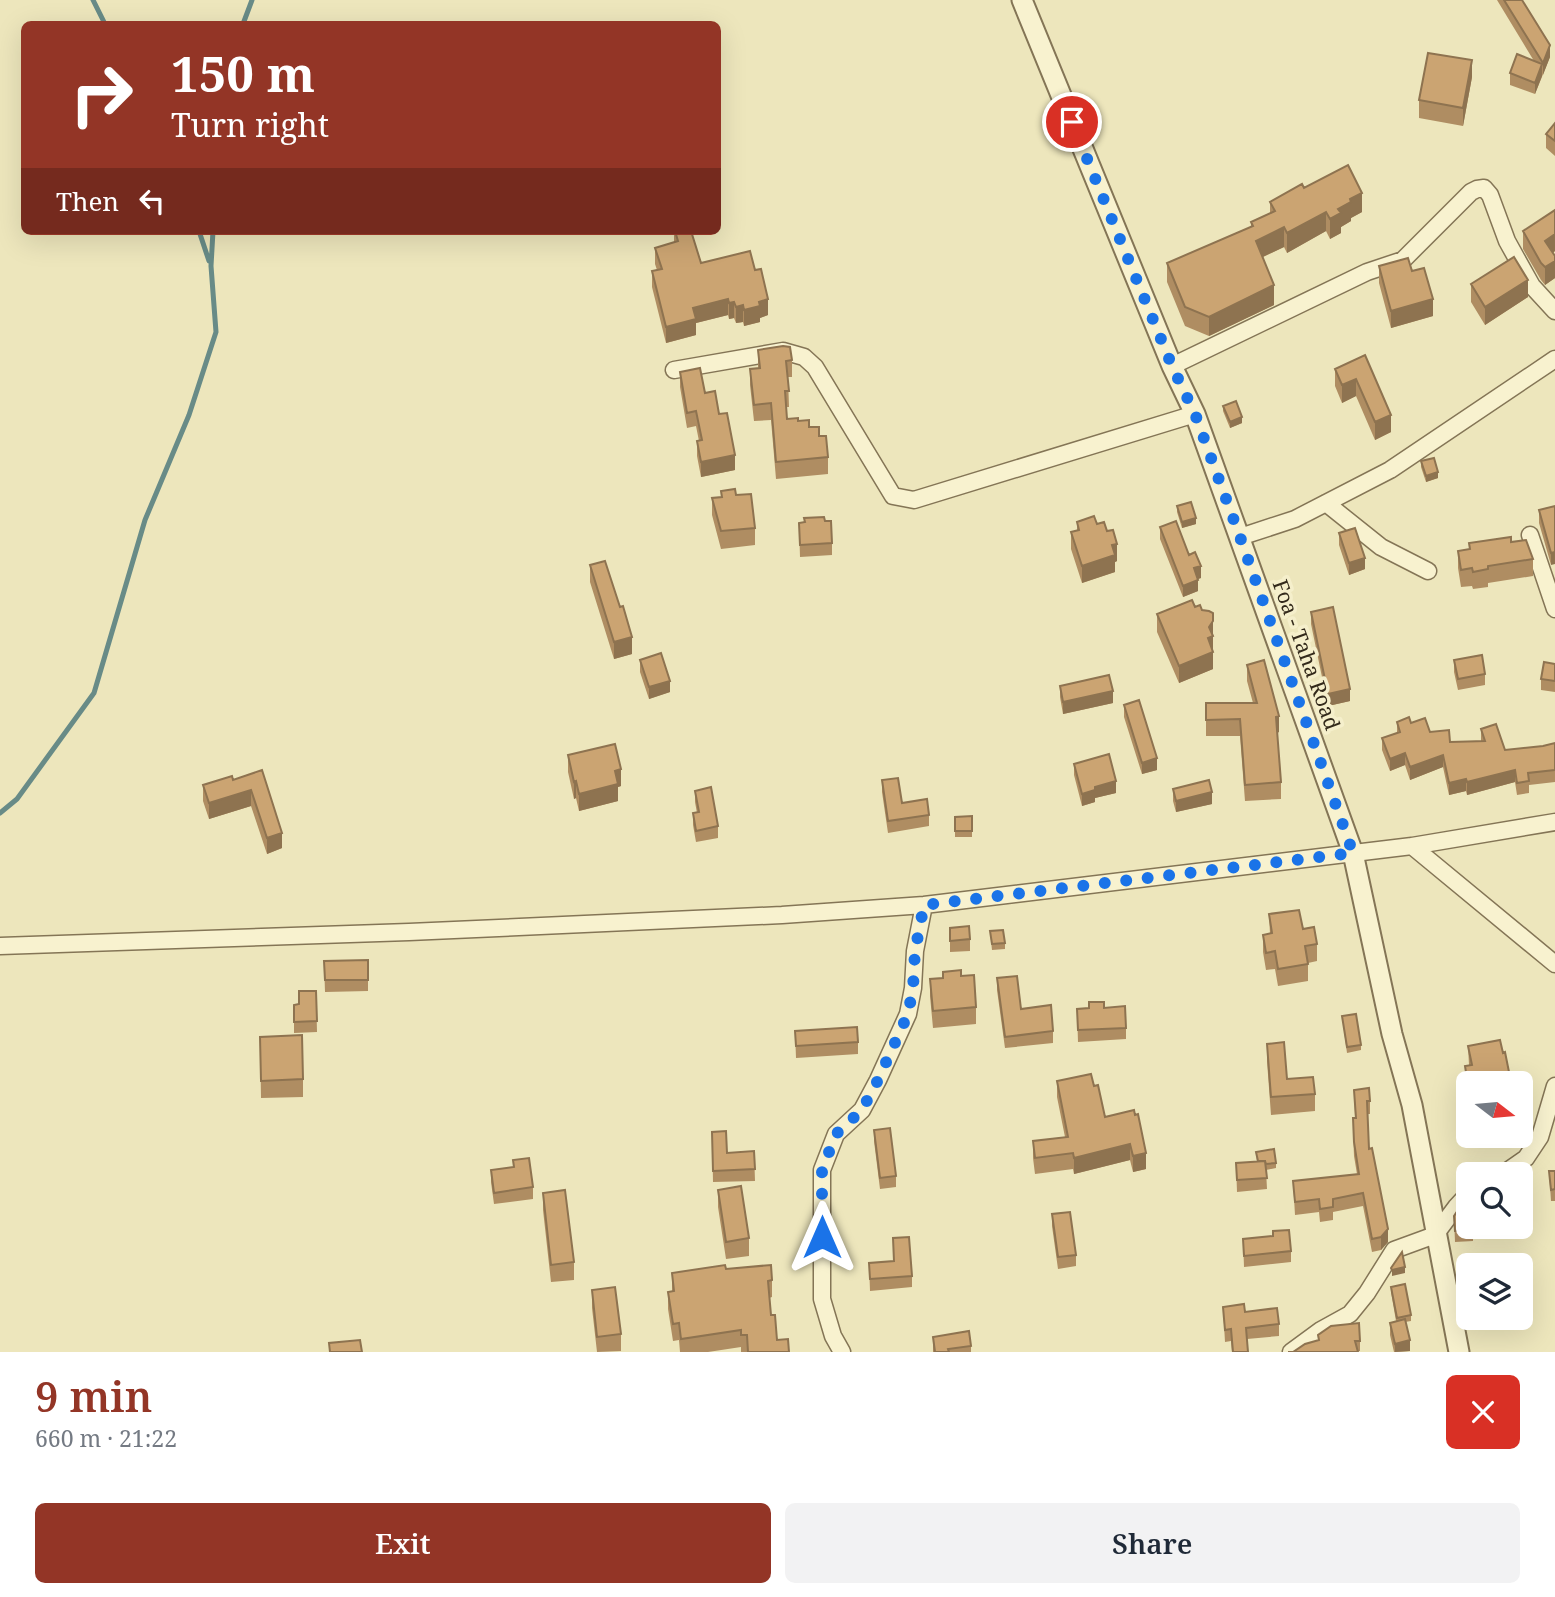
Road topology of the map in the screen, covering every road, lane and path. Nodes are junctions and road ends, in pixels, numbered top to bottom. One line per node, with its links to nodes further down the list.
1 (1022, 0): 4 (street, Foa - Taha Road)
2 (1555, 312): 4 (street)
3 (1555, 359): 7 (street)
4 (1172, 366): 6 (street, Foa - Taha Road)
5 (674, 370): 6 (street)
6 (1195, 414): 9 (street, Foa - Taha Road)
7 (1326, 503): 9 (street); 10 (street)
8 (1530, 535): 11 (street)
9 (1240, 537): 14 (street, Foa - Taha Road)
10 (1427, 571)
11 (1555, 609)
12 (1555, 822): 13 (street)
13 (1412, 846): 14 (street); 17 (street)
14 (1353, 853): 15 (street); 21 (street, Foa - Taha Road)
15 (924, 905): 16 (street); 22 (street)
16 (0, 946)
17 (1555, 964)
18 (1555, 1086): 19 (street)
19 (1520, 1162)
20 (1456, 1207): 21 (street)
21 (1435, 1235): 23 (street); 24 (street, Foa - Taha Road)
22 (842, 1352)
23 (1291, 1352)
24 (1459, 1352)

